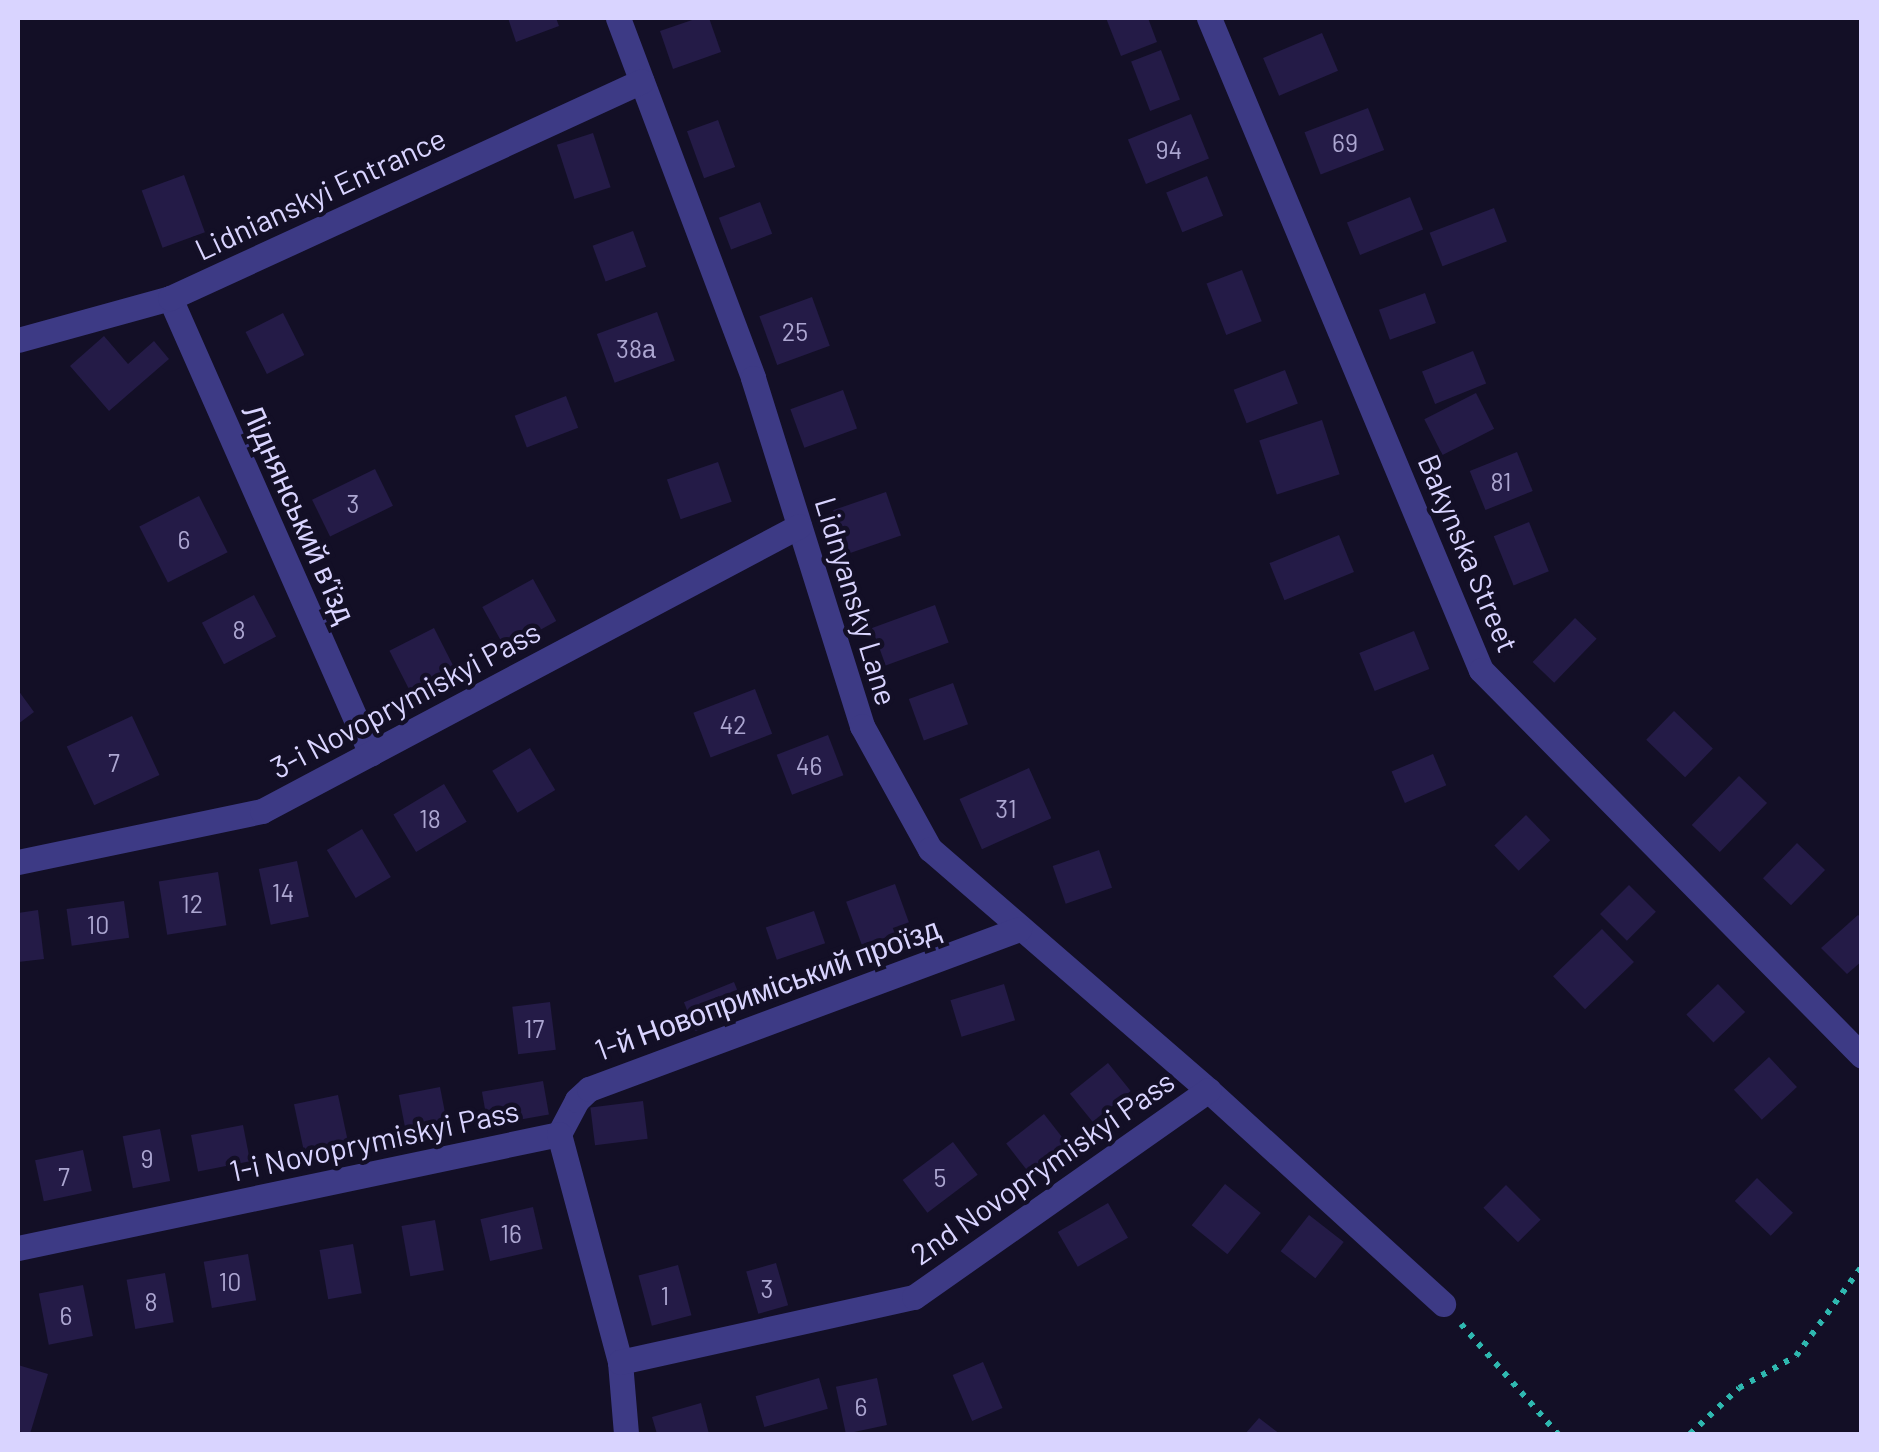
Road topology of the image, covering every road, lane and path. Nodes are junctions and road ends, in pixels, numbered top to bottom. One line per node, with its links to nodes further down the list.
1 (618, 18): 3 (street, Lidnyansky Lane)
2 (1209, 18): 10 (street, Bakynska Street)
3 (642, 81): 4 (street, Lidnianskyi Entrance); 6 (street, Lidnyansky Lane)
4 (170, 298): 5 (street, Lidnianskyi Entrance); 7 (street, Ліднянський в’їзд)
5 (18, 340)
6 (799, 526): 7 (street, 3-i Novoprymiskyi Pass); 9 (street, Lidnyansky Lane)
7 (371, 754): 8 (street, 3-i Novoprymiskyi Pass)
8 (18, 862)
9 (1019, 929): 11 (street, Lidnyansky Lane); 12 (street, 1-й Новоприміський проїзд)
10 (1862, 1056)
11 (1208, 1090): 15 (street, Lidnyansky Lane); 16 (street, 2nd Novoprymiskyi Pass)
12 (559, 1134): 13 (street, 1-i Novoprymiskyi Pass); 16 (street, 1-i Novoprymiskyi Pass)
13 (18, 1248)
14 (1862, 1266): 19 (path)
15 (1443, 1304): 18 (path)
16 (620, 1362): 17 (street, 1-i Novoprymiskyi Pass)
17 (626, 1434)
18 (1558, 1434)
19 (1690, 1434)

